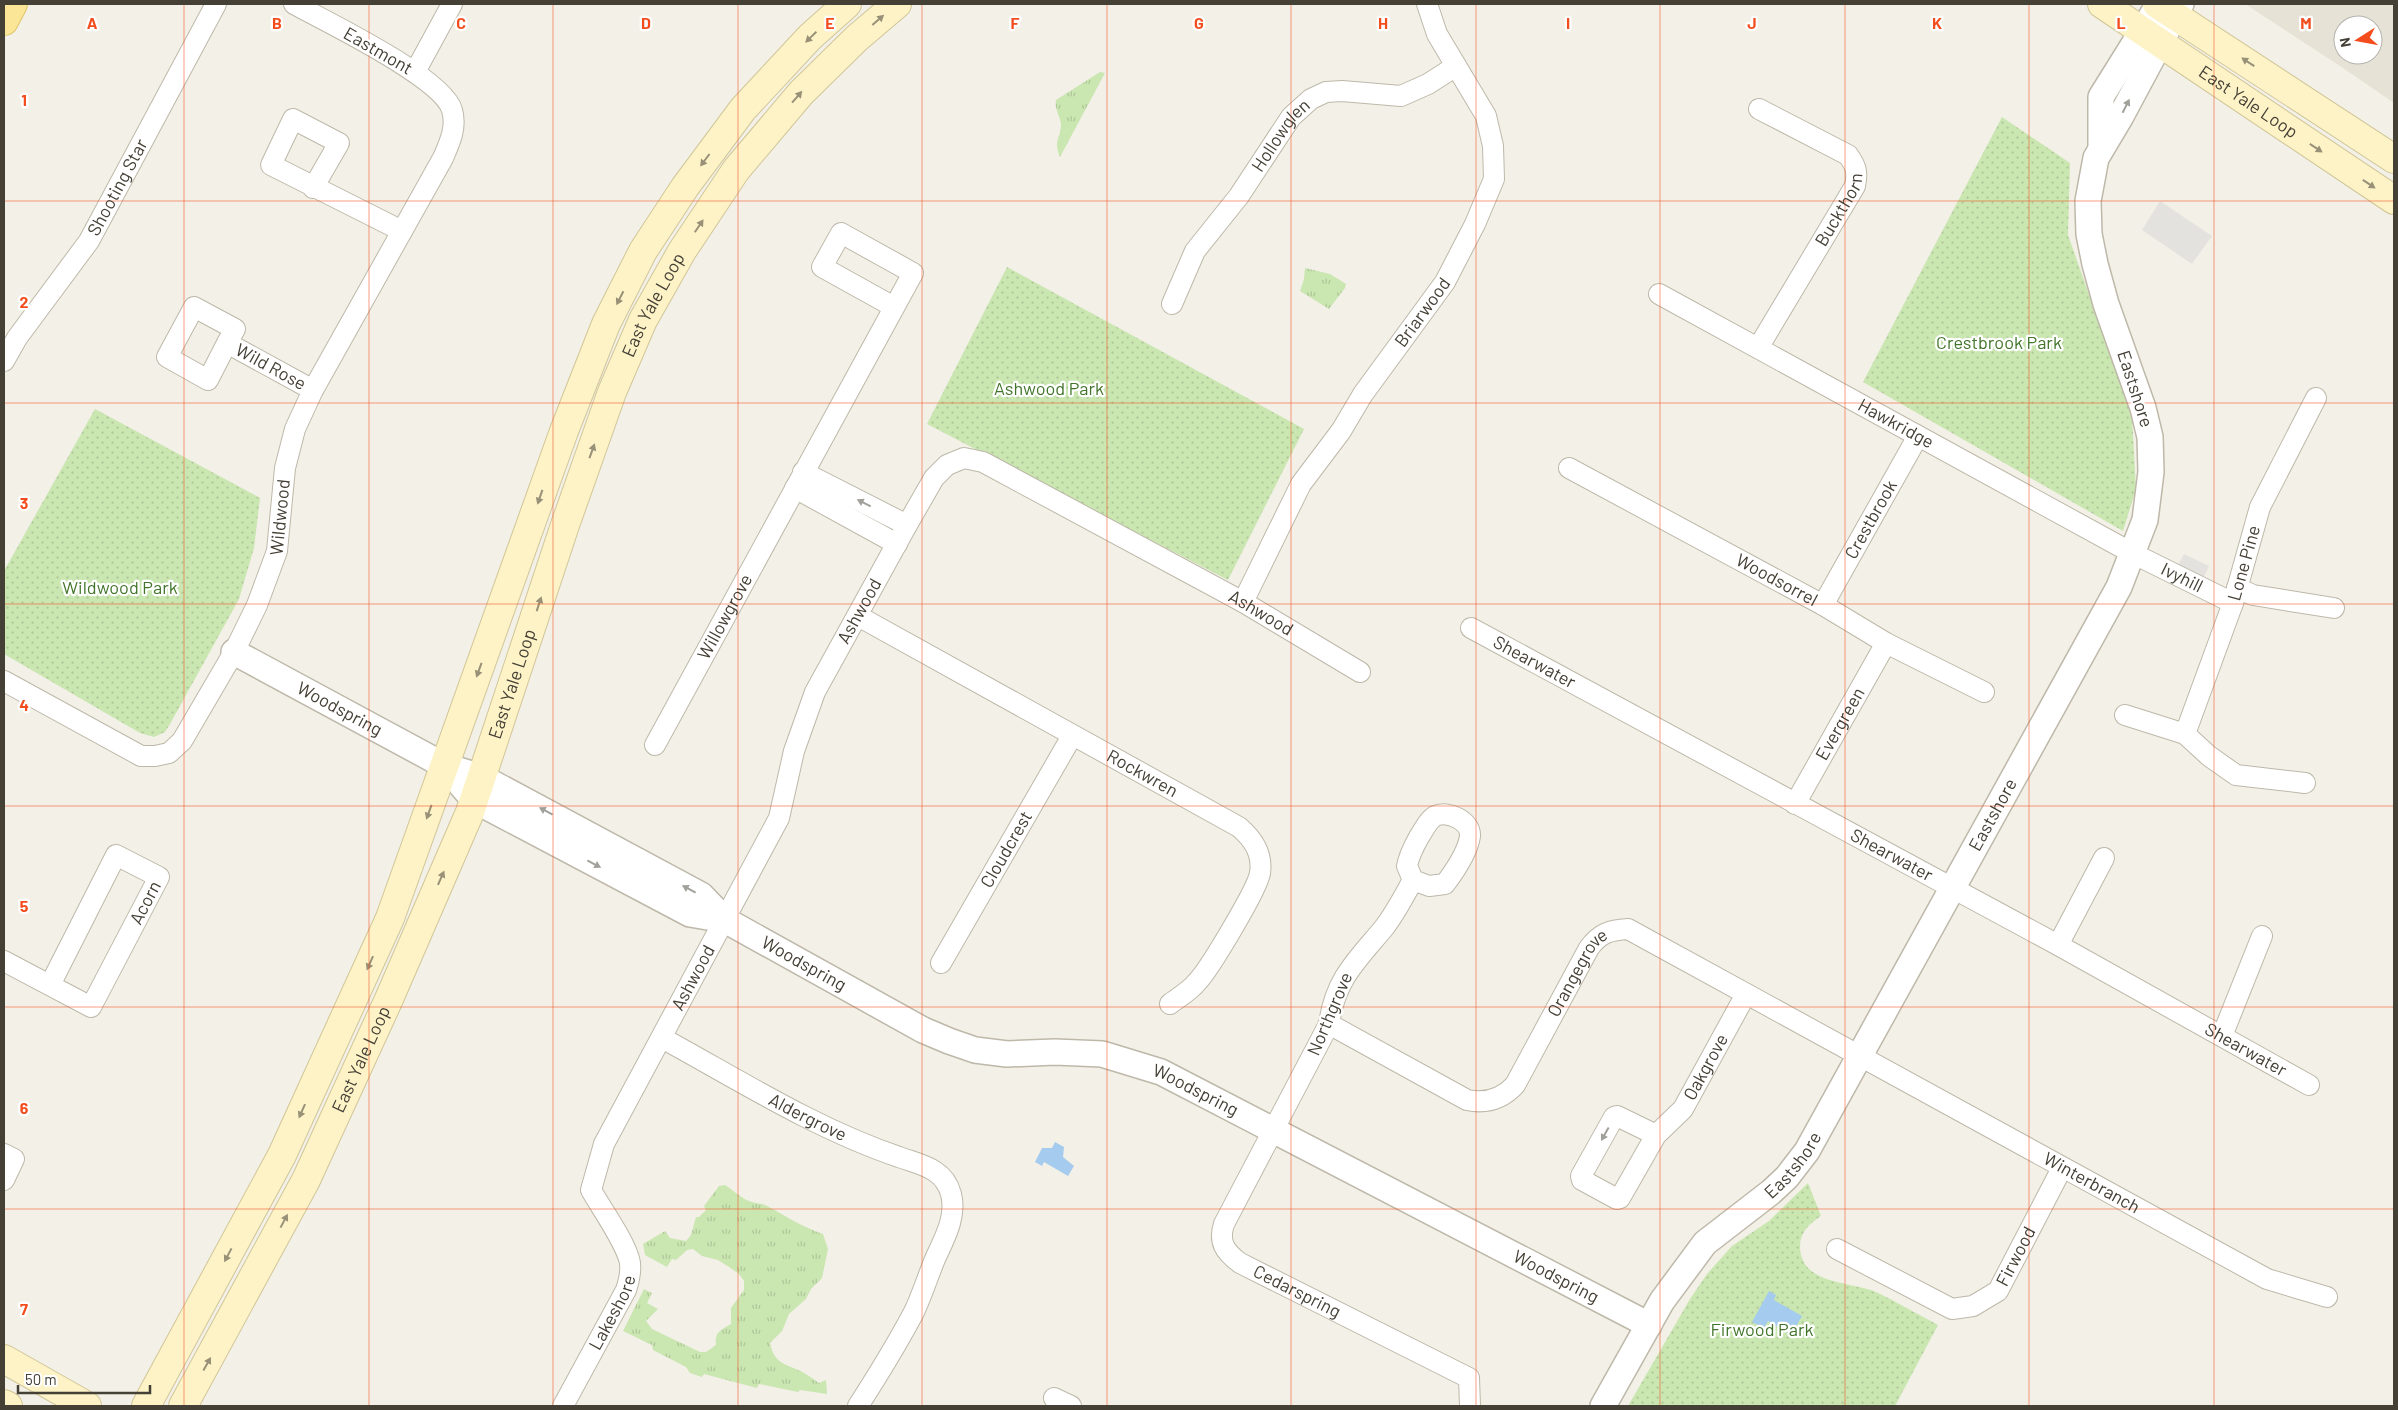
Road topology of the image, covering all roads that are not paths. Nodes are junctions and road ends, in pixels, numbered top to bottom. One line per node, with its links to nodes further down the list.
1 (13, 4): 10 (main road)
2 (216, 4): 25 (street, Shooting Star)
3 (294, 4): 13 (street, Eastmont)
4 (452, 4): 13 (street)
5 (847, 4): 49 (main road, East Yale Loop, one-way to 49)
6 (897, 4): 51 (main road, East Yale Loop, one-way to 6)
7 (1427, 4): 12 (street, Briarwood)
8 (2102, 4): 11 (main road, East Yale Loop)
9 (2166, 6): 11 (street, Eastshore); 16 (main road, East Yale Loop, one-way to 9)
10 (4, 21)
11 (2151, 36): 18 (main road, East Yale Loop, one-way to 18); 33 (street, Eastshore)
12 (1456, 66): 21 (street, Hollowglen); 35 (street, Briarwood)
13 (415, 72): 14 (street, Eastmont)
14 (452, 109): 19 (street, Wildwood)
15 (1759, 109): 24 (street, Buckthorn)
16 (2394, 159)
17 (313, 188): 19 (street)
18 (2394, 200)
19 (402, 231): 26 (street, Wildwood)
20 (1658, 294): 24 (street, Hawkridge)
21 (1172, 304)
22 (894, 307): 30 (street, Willowgrove)
23 (227, 344): 26 (street, Wild Rose)
24 (1758, 348): 28 (street, Hawkridge)
25 (4, 361)
26 (313, 390): 41 (street, Wildwood)
27 (2316, 398): 34 (street, Lone Pine)
28 (1918, 436): 33 (street, Hawkridge); 36 (street, Crestbrook)
29 (1569, 468): 36 (street, Woodsorrel)
30 (799, 480): 31 (street, one-way to 30); 32 (street); 48 (street, Willowgrove)
31 (907, 525): 32 (street, Ashwood); 35 (street, Ashwood)
32 (897, 544): 38 (street, Ashwood)
33 (2132, 553): 34 (street, Ivyhill); 55 (street, Eastshore)
34 (2235, 595): 37 (street, Ivyhill); 46 (street, Lone Pine)
35 (1243, 602): 42 (street, Ashwood)
36 (1823, 605): 40 (street, Woodsorrel)
37 (2334, 608)
38 (858, 616): 47 (street, Rockwren); 56 (street, Ashwood)
39 (1471, 628): 52 (street, Shearwater)
40 (1886, 643): 44 (street, Woodsorrel); 52 (street, Evergreen)
41 (234, 652): 43 (street, Wildwood); 49 (street, Woodspring)
42 (1360, 672)
43 (4, 681)
44 (1984, 692)
45 (2126, 714): 46 (street)
46 (2184, 734): 50 (street)
47 (1072, 736): 60 (street, Cloudcrest); 63 (street, Rockwren)
48 (655, 745)
49 (445, 766): 51 (street, Woodspring); 83 (main road, East Yale Loop, one-way to 83)
50 (2305, 783)
51 (478, 788): 56 (street, Woodspring); 84 (main road, East Yale Loop, one-way to 51)
52 (1795, 804): 55 (street, Shearwater)
53 (2104, 858): 58 (street)
54 (1413, 880): 64 (street, Northgrove)
55 (1951, 888): 58 (street, Shearwater); 67 (street, Eastshore)
56 (725, 920): 66 (street, Ashwood); 69 (street, Woodspring)
57 (2262, 936): 65 (street)
58 (2058, 945): 65 (street, Shearwater)
59 (4, 961): 61 (street, Acorn)
60 (941, 964)
61 (50, 985): 61 (street, Acorn)
62 (1746, 994): 64 (street, Orangegrove); 67 (street, Orangegrove); 70 (street, Oakgrove)
63 (1170, 1004)
64 (1330, 1024): 69 (street, Northgrove)
65 (2222, 1036): 68 (street, Shearwater)
66 (662, 1038): 74 (street, Ashwood); 86 (street, Aldergrove)
67 (1861, 1057): 72 (street, Winterbranch); 77 (street, Eastshore)
68 (2309, 1085)
69 (1273, 1130): 77 (street, Woodspring); 80 (street, Cedarspring)
70 (1656, 1135)
71 (4, 1154): 73 (street)
72 (2062, 1168): 75 (street, Firwood); 76 (street, Winterbranch)
73 (4, 1180)
74 (591, 1190): 85 (street, Lakeshore)
75 (1837, 1249)
76 (2327, 1297)
77 (1649, 1325): 87 (street, Eastshore)
78 (4, 1360): 82 (main road)
79 (4, 1404): 81 (main road)
80 (1470, 1405)
81 (8, 1406)
82 (87, 1406)
83 (146, 1406)
84 (184, 1406)
85 (563, 1406)
86 (858, 1406)
87 (1603, 1406)

